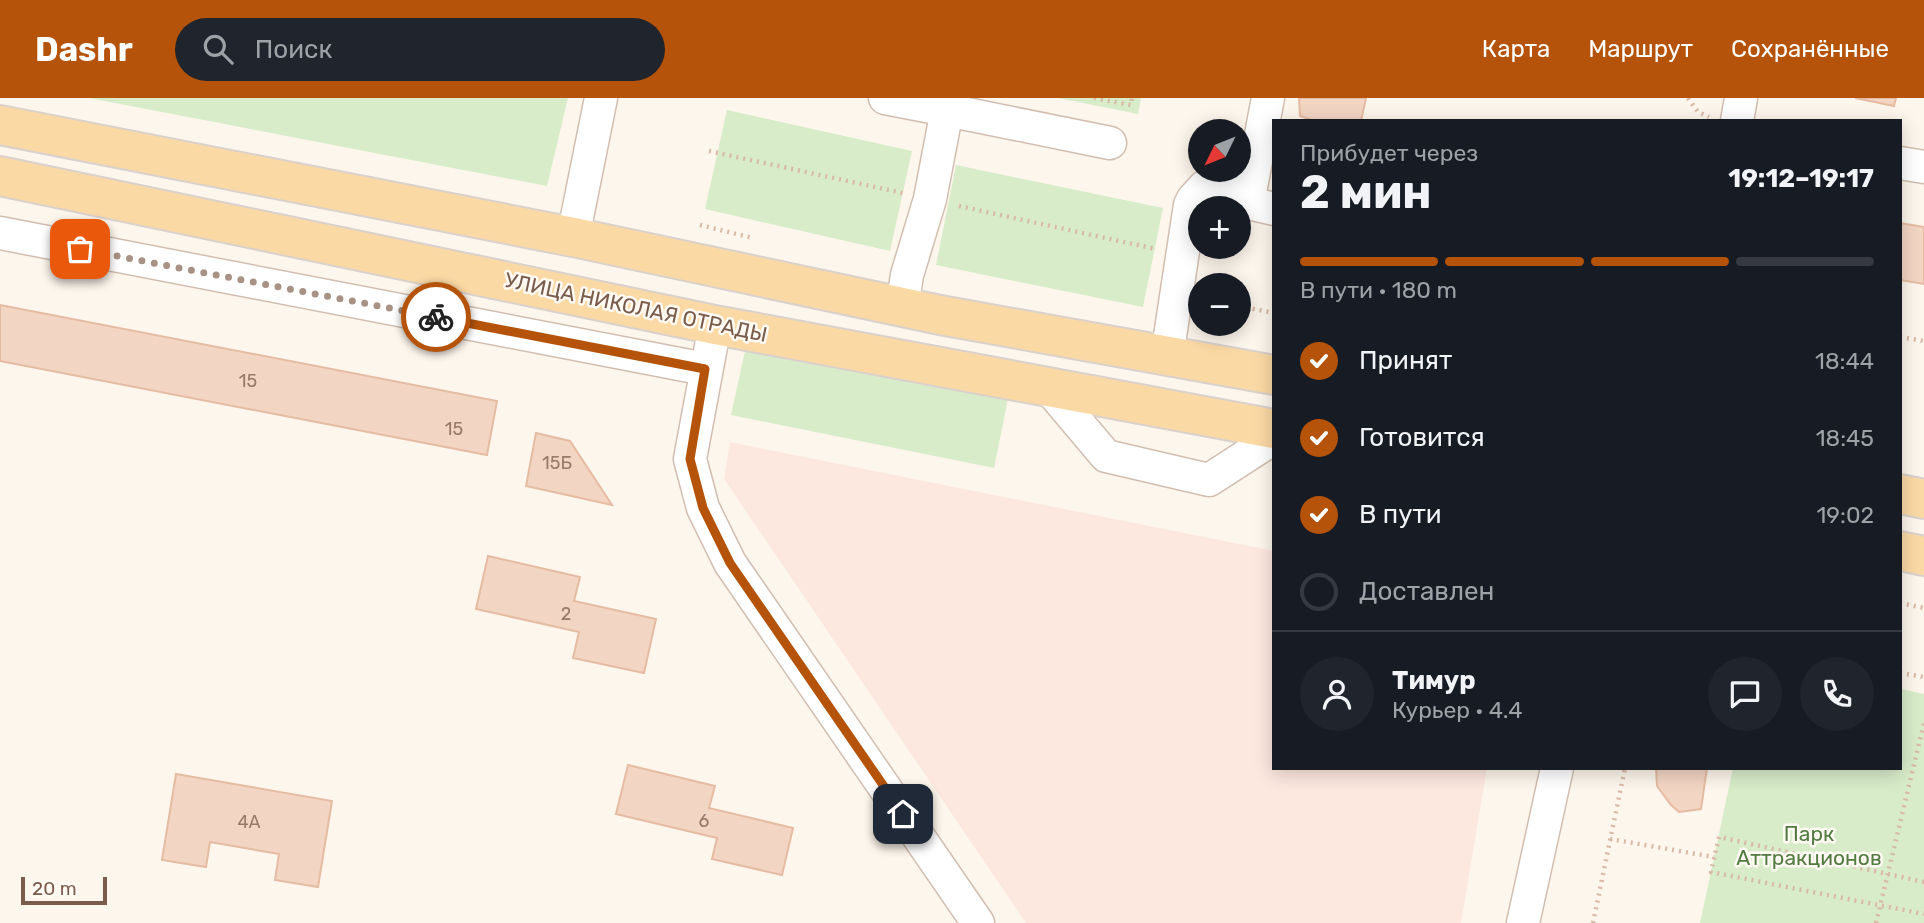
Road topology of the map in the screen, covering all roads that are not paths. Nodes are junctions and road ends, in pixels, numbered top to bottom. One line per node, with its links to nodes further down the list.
1 (601, 98): 14 (street)
2 (885, 98): 5 (street)
3 (1268, 98): 12 (street)
4 (1741, 98): 6 (street)
5 (947, 110): 8 (street); 15 (street)
6 (1737, 119)
7 (0, 125): 14 (main road)
8 (1110, 143)
9 (1902, 163): 10 (street)
10 (1924, 167)
11 (0, 176): 16 (main road, УЛИЦА НИКОЛАЯ ОТРАДЫ)
12 (1261, 206): 17 (street)
13 (0, 233): 18 (street)
14 (573, 237): 15 (main road)
15 (902, 307): 17 (main road)
16 (715, 325): 18 (street); 20 (main road, УЛИЦА НИКОЛАЯ ОТРАДЫ)
17 (1167, 356): 19 (main road)
18 (705, 369): 28 (street)
19 (1272, 375)
20 (1047, 386): 21 (main road, УЛИЦА НИКОЛАЯ ОТРАДЫ); 22 (street)
21 (1272, 429)
22 (1272, 439)
23 (1902, 494): 24 (main road)
24 (1924, 499)
25 (1902, 551): 26 (main road)
26 (1924, 556)
27 (1557, 770): 29 (street)
28 (978, 923)
29 (1522, 923)

